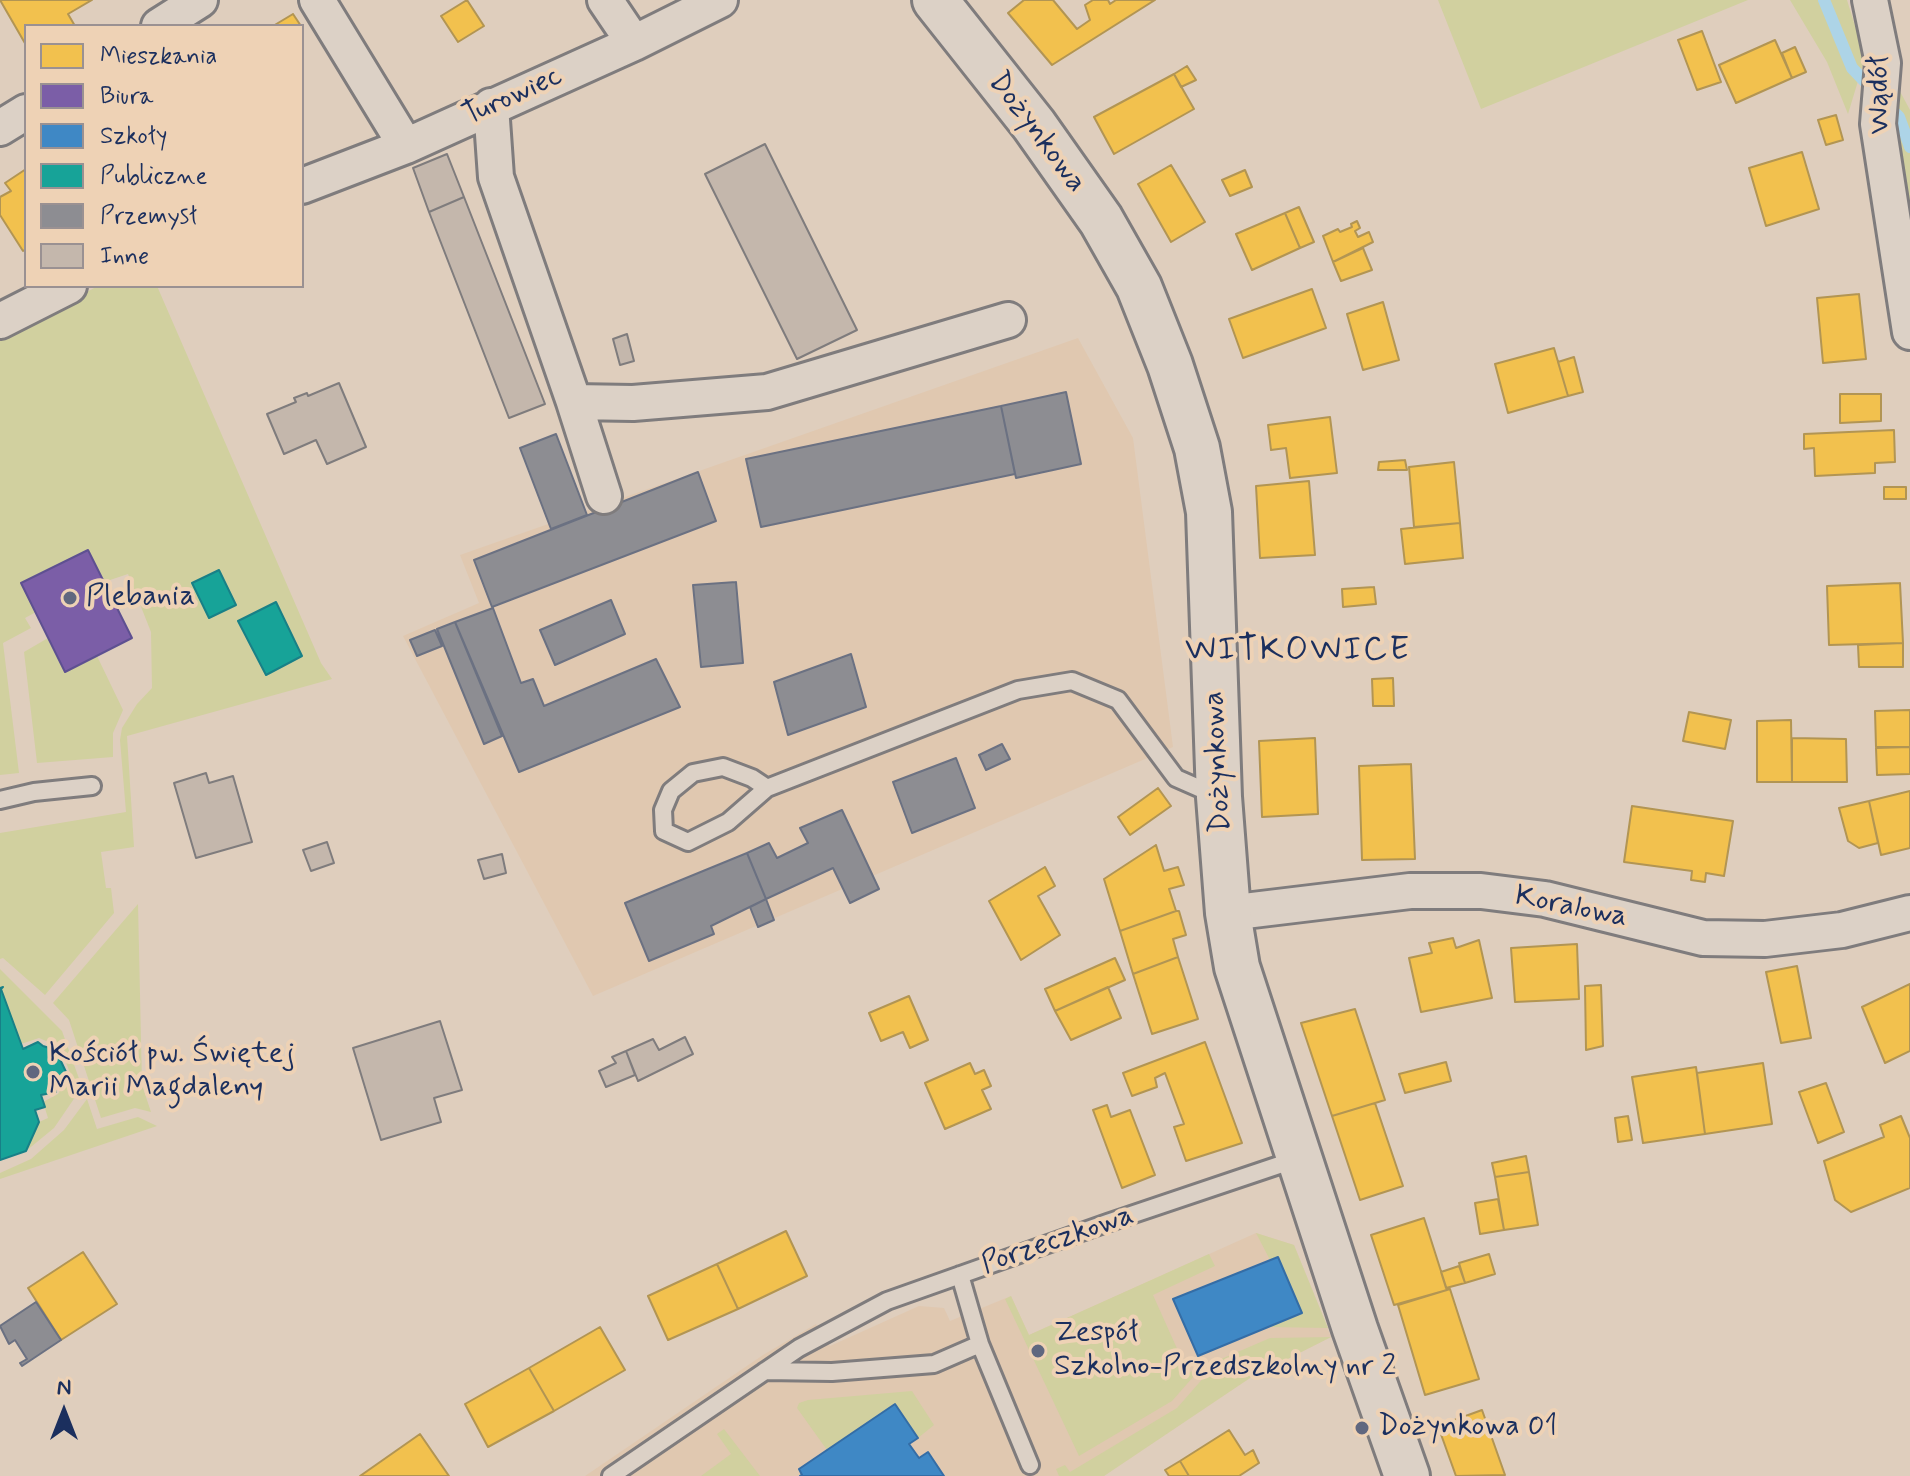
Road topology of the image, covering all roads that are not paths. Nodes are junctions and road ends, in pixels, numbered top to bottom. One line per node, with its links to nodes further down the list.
1 (200, 0): 7 (street)
2 (317, 0): 12 (street)
3 (605, 0): 8 (street)
4 (720, 0): 8 (street, Turowiec)
5 (935, 0): 22 (street, Dożynkowa)
6 (1870, 0): 17 (street, Wądół)
7 (162, 24)
8 (634, 43): 9 (street, Turowiec)
9 (491, 106): 12 (street, Turowiec); 18 (street)
10 (24, 113): 11 (street)
11 (0, 128)
12 (406, 146): 13 (street, Turowiec)
13 (304, 185)
14 (65, 288): 16 (street)
15 (1008, 320): 18 (street)
16 (0, 321)
17 (1910, 332)
18 (574, 402): 19 (street)
19 (604, 496)
20 (92, 786): 23 (lane)
21 (767, 788): 21 (lane); 22 (lane)
22 (1219, 797): 24 (street, Dożynkowa)
23 (0, 800)
24 (1228, 913): 25 (street, Koralowa); 26 (street, Dożynkowa)
25 (1910, 913)
26 (1299, 1159): 27 (lane, Porzeczkowa); 32 (street, Dożynkowa)
27 (960, 1275): 28 (lane); 29 (lane, Porzeczkowa)
28 (980, 1344): 29 (lane); 30 (lane)
29 (765, 1371): 31 (lane, Porzeczkowa)
30 (1030, 1465)
31 (611, 1476)
32 (1407, 1476)

